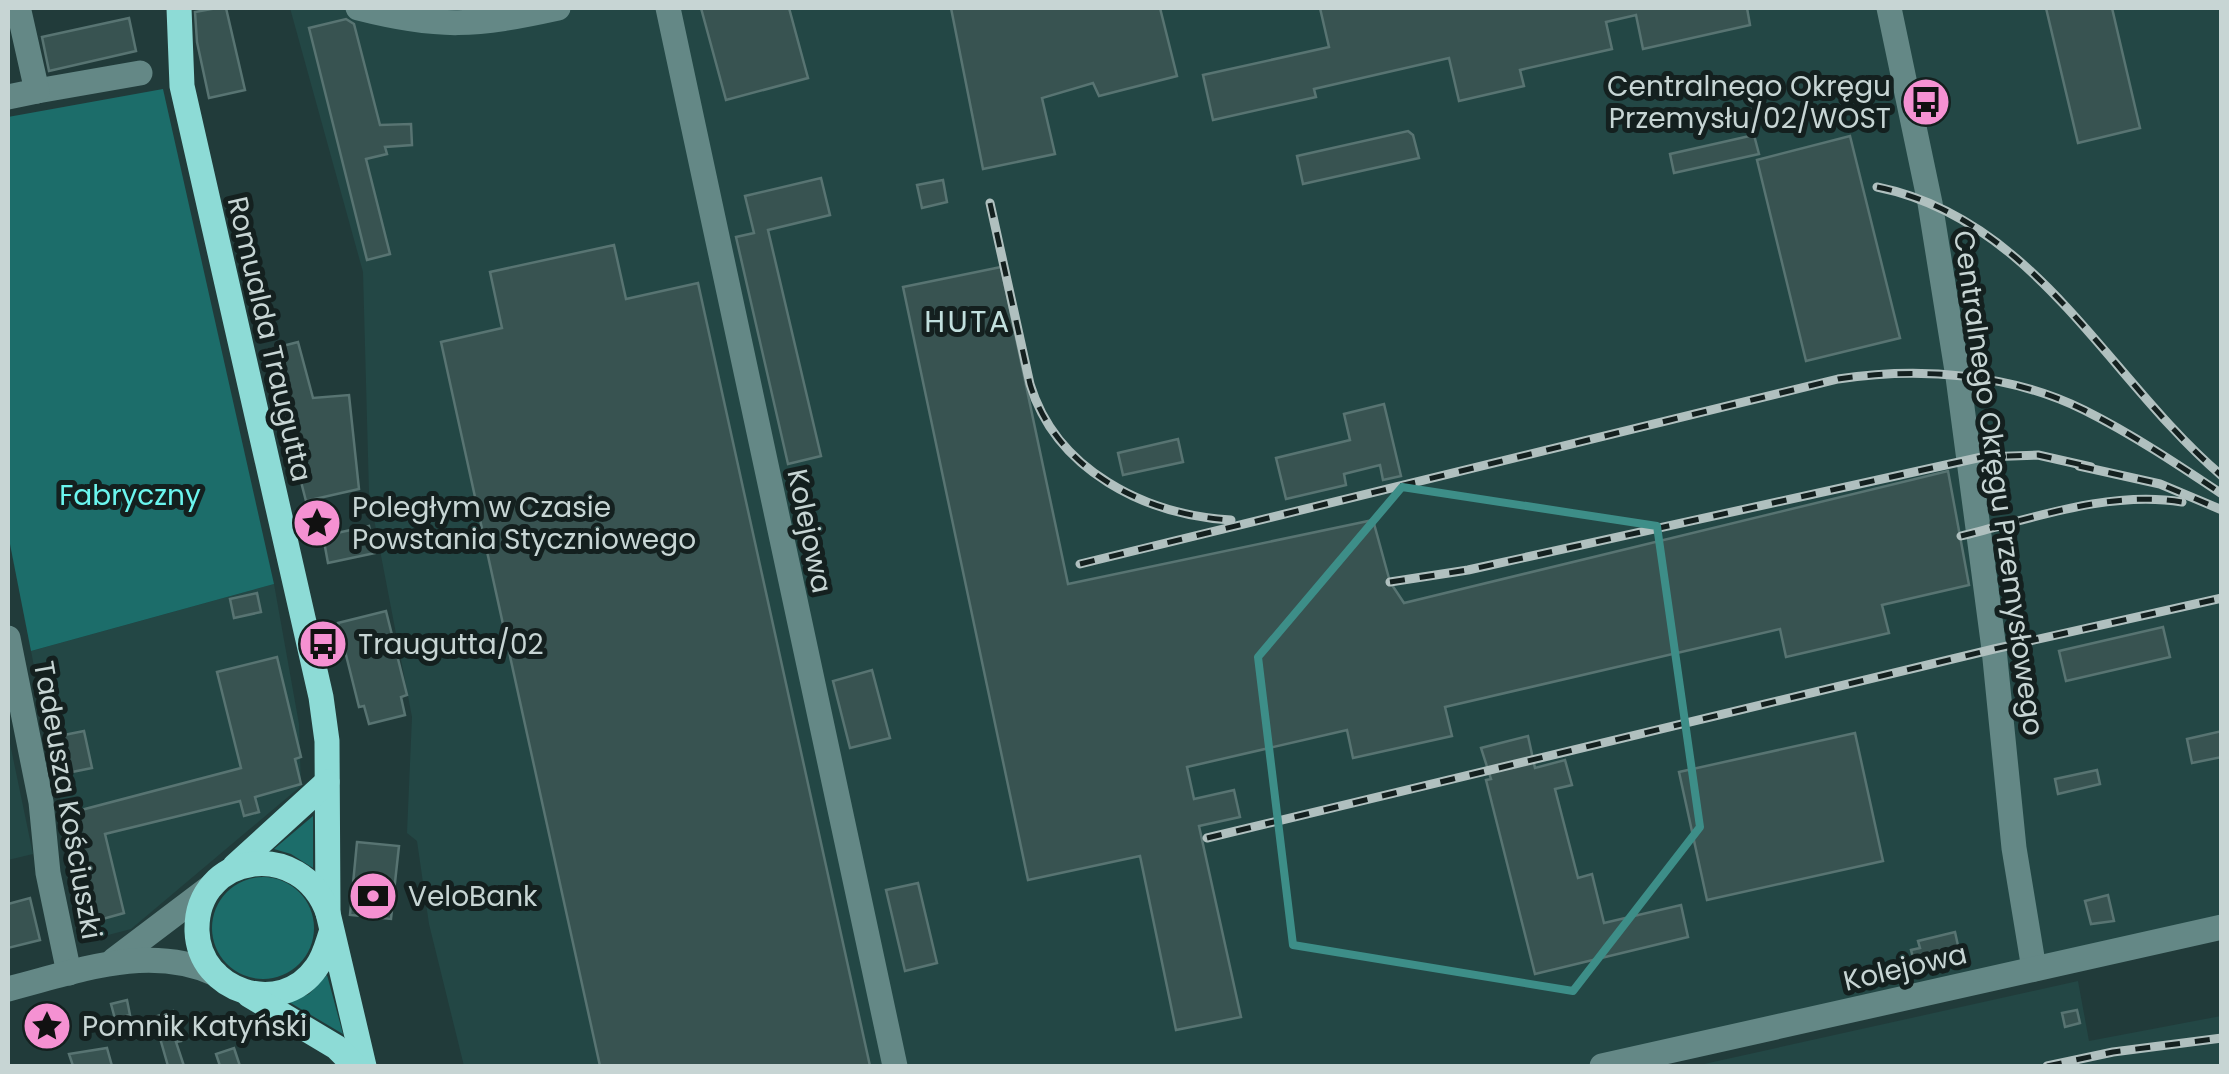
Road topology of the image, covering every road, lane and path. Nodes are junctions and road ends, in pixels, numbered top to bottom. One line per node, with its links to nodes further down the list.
1 (161, 8): 9 (main road, Romualda Traugutta)
2 (179, 8): 9 (main road, Romualda Traugutta)
3 (358, 8): 4 (street)
4 (558, 8)
5 (668, 8): 25 (street, Kolejowa)
6 (1889, 8): 18 (street, Centralnego Okręgu Przemysłowego)
7 (20, 11): 10 (street)
8 (140, 73): 10 (street)
9 (182, 86): 13 (main road, Romualda Traugutta)
10 (37, 91): 11 (street)
11 (8, 97)
12 (8, 638): 19 (street, Tadeusza Kościuszki)
13 (327, 782): 14 (main road); 15 (main road, Romualda Traugutta)
14 (221, 878): 15 (main road); 17 (street); 20 (main road)
15 (329, 923): 22 (main road); 24 (main road)
16 (2222, 927): 18 (street, Kolejowa)
17 (113, 961): 19 (street); 20 (street)
18 (2034, 969): 26 (street, Kolejowa)
19 (68, 974): 21 (street)
20 (216, 974): 22 (main road)
21 (8, 989)
22 (245, 992): 23 (main road)
23 (355, 1066)
24 (364, 1066)
25 (895, 1066)
26 (1602, 1066)

